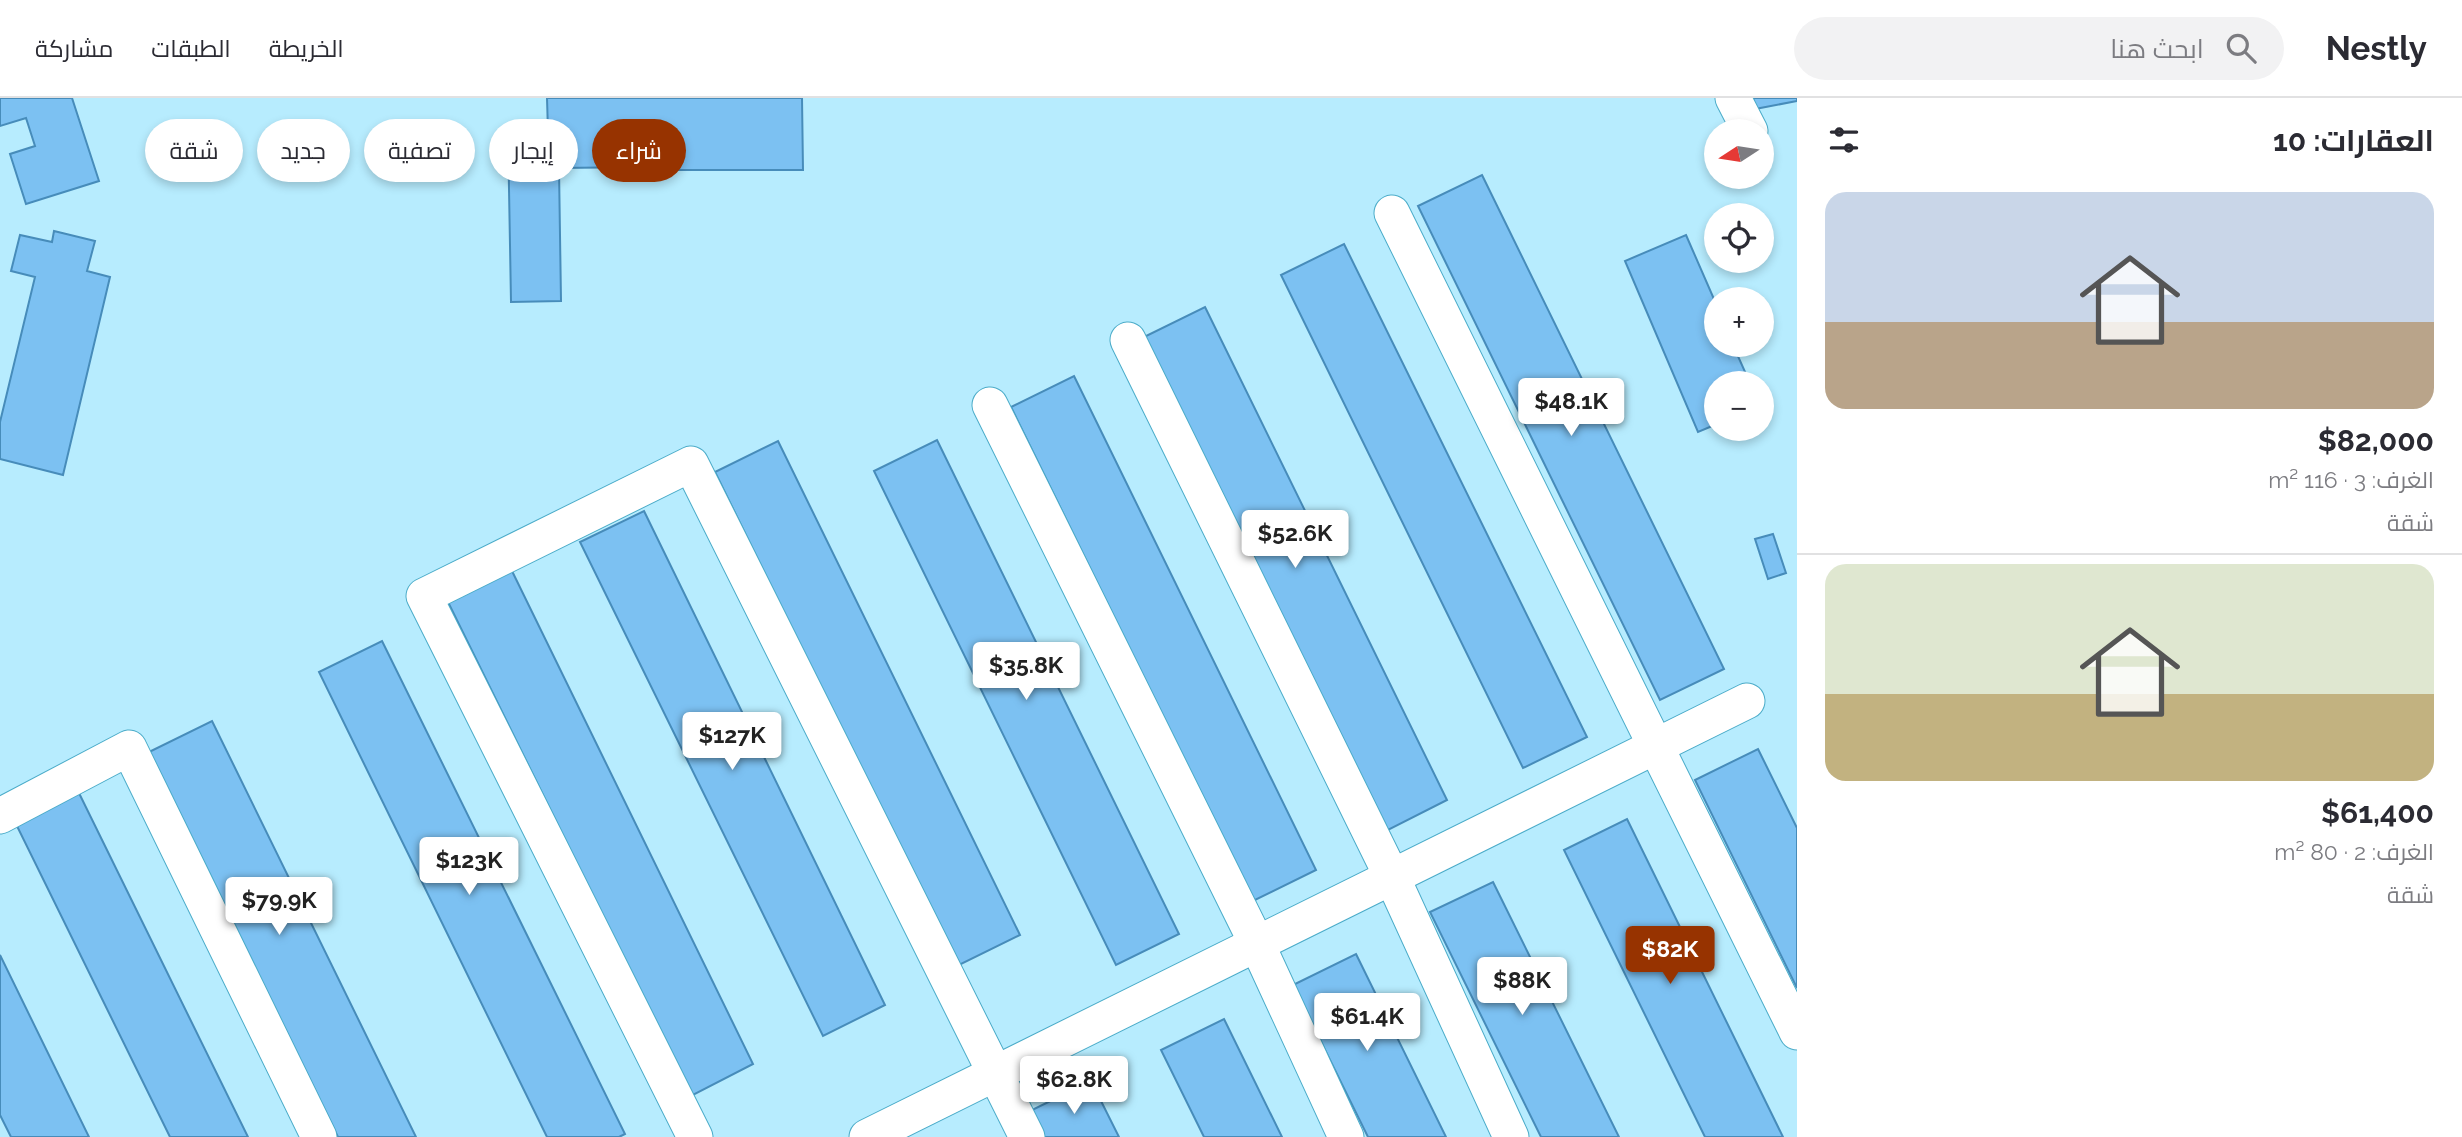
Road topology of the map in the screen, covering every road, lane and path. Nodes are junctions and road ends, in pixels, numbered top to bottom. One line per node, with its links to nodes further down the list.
1 (1732, 98): 2 (lane)
2 (1743, 119)
3 (1392, 213): 7 (lane)
4 (1128, 340): 9 (lane)
5 (990, 405): 10 (lane)
6 (1747, 701): 7 (lane)
7 (1656, 746): 9 (lane); 11 (lane)
8 (0, 816): 13 (lane)
9 (1392, 877): 10 (lane); 18 (lane)
10 (1257, 944): 12 (lane); 17 (lane)
11 (1797, 1032)
12 (995, 1073): 14 (lane); 15 (lane); 16 (lane)
13 (320, 1137)
14 (695, 1137)
15 (867, 1137)
16 (1027, 1137)
17 (1346, 1137)
18 (1511, 1137)

